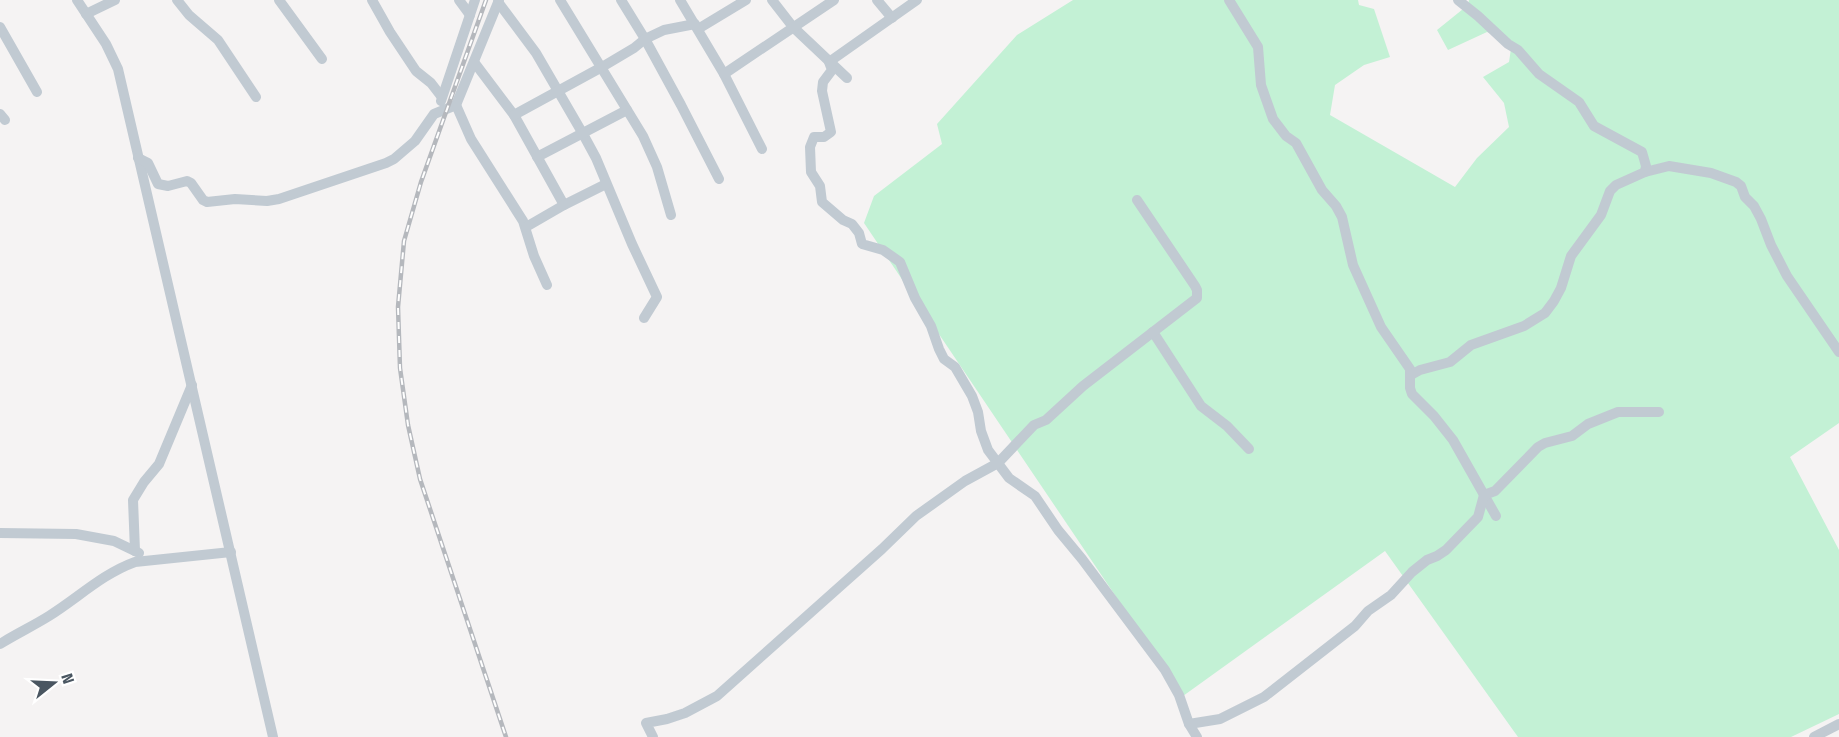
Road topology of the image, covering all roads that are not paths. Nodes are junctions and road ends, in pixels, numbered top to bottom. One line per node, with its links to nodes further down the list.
1 (77, 0): 19 (street)
2 (115, 0): 19 (street)
3 (177, 0): 35 (street)
4 (279, 0): 26 (street)
5 (372, 0): 34 (street)
6 (459, 0): 20 (street)
7 (475, 0): 20 (street)
8 (560, 0): 29 (street)
9 (621, 0): 25 (street)
10 (680, 0): 22 (street)
11 (746, 0): 22 (street)
12 (772, 0): 24 (street)
13 (834, 0): 24 (street)
14 (877, 0): 21 (street)
15 (917, 0): 21 (street)
16 (1229, 0): 55 (street)
17 (1458, 0): 44 (street)
18 (498, 1): 27 (street); 32 (street)
19 (86, 14): 43 (street)
20 (470, 15): 34 (street)
21 (892, 18): 28 (street)
22 (697, 26): 25 (street); 30 (street)
23 (0, 27): 33 (street)
24 (793, 27): 28 (street); 30 (street)
25 (645, 39): 29 (street); 45 (street)
26 (322, 59)
27 (474, 62): 36 (street); 39 (street)
28 (829, 62): 31 (street); 59 (street)
29 (602, 67): 32 (street); 38 (street)
30 (724, 74): 41 (street)
31 (847, 78)
32 (559, 91): 39 (street); 40 (street)
33 (37, 92)
34 (441, 96): 37 (street)
35 (256, 97)
36 (456, 105): 37 (street); 50 (street)
37 (440, 110): 43 (street)
38 (627, 110): 40 (street); 49 (street)
39 (514, 115): 42 (street)
40 (583, 134): 42 (street); 46 (street)
41 (762, 149)
42 (537, 157): 48 (street)
43 (138, 158): 56 (street)
44 (1645, 172): 54 (street); 55 (street)
45 (719, 179)
46 (606, 183): 48 (street); 52 (street)
47 (1137, 200): 53 (street)
48 (564, 204): 50 (street)
49 (671, 215)
50 (526, 226): 51 (street)
51 (547, 285)
52 (644, 318)
53 (1153, 332): 58 (street); 59 (street)
54 (1839, 352)
55 (1411, 375): 60 (street)
56 (192, 384): 63 (street); 64 (street)
57 (1659, 412): 60 (street)
58 (1249, 449)
59 (998, 463): 67 (street); 70 (street)
60 (1484, 495): 61 (street); 67 (street)
61 (1496, 516)
62 (0, 533): 63 (street)
63 (135, 551): 65 (street)
64 (231, 552): 65 (street); 69 (street)
65 (156, 559): 66 (street)
66 (0, 644)
67 (1190, 724): 71 (street)
68 (1834, 730): 72 (street)
69 (273, 737)
70 (653, 737)
71 (1197, 737)
72 (1814, 737)

